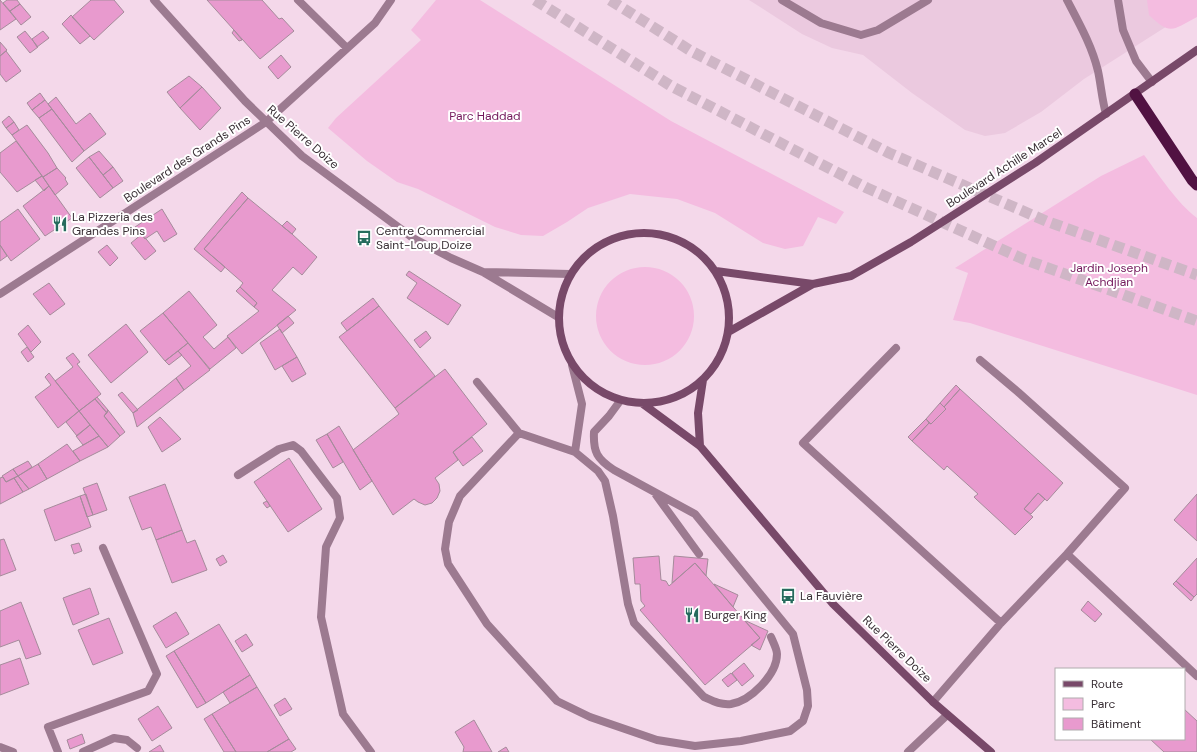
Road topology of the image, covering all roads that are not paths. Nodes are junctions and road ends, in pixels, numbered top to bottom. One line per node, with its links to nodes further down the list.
1 (154, 0): 13 (street, Rue Pierre Doize)
2 (298, 0): 8 (street)
3 (391, 0): 8 (street, Boulevard des Grands Pins)
4 (782, 0): 5 (street)
5 (928, 0)
6 (1067, 0): 12 (street)
7 (1118, 0): 10 (street)
8 (347, 48): 13 (street, Boulevard des Grands Pins)
9 (1197, 50): 10 (main road, Boulevard Achille Marcel)
10 (1152, 82): 11 (main road, Boulevard Achille Marcel)
11 (1135, 94): 12 (main road, Boulevard Achille Marcel); 14 (highway)
12 (1106, 114): 18 (main road, Boulevard Achille Marcel)
13 (266, 122): 16 (street, Rue Pierre Doize); 19 (street, Boulevard des Grands Pins)
14 (1197, 185)
15 (716, 271): 17 (main road); 18 (main road, Boulevard Achille Marcel); 21 (main road)
16 (483, 272): 17 (street, Rue Pierre Doize); 20 (street, Rue Pierre Doize)
17 (570, 274): 20 (main road)
18 (813, 284): 21 (main road, Boulevard Achille Marcel)
19 (0, 294)
20 (558, 317): 24 (main road)
21 (730, 331): 25 (main road)
22 (896, 348): 37 (street)
23 (980, 360): 36 (street)
24 (572, 364): 27 (main road); 31 (street)
25 (703, 380): 28 (main road); 30 (main road)
26 (477, 382): 29 (street)
27 (620, 401): 28 (main road); 33 (street)
28 (643, 404): 30 (main road, Rue Pierre Doize)
29 (519, 433): 31 (street); 33 (street)
30 (700, 446): 40 (main road, Rue Pierre Doize)
31 (575, 452): 38 (street)
32 (238, 475): 47 (street)
33 (654, 492): 35 (street)
34 (103, 548): 45 (street)
35 (699, 554)
36 (1067, 554): 37 (street); 39 (street)
37 (1001, 623): 40 (street)
38 (771, 637)
39 (1197, 676)
40 (933, 702): 41 (main road, Rue Pierre Doize)
41 (947, 715): 48 (street); 49 (main road, Rue Pierre Doize)
42 (0, 747): 44 (street)
43 (137, 748): 46 (street)
44 (13, 752)
45 (58, 752)
46 (83, 752)
47 (371, 752)
48 (908, 752)
49 (991, 752)

